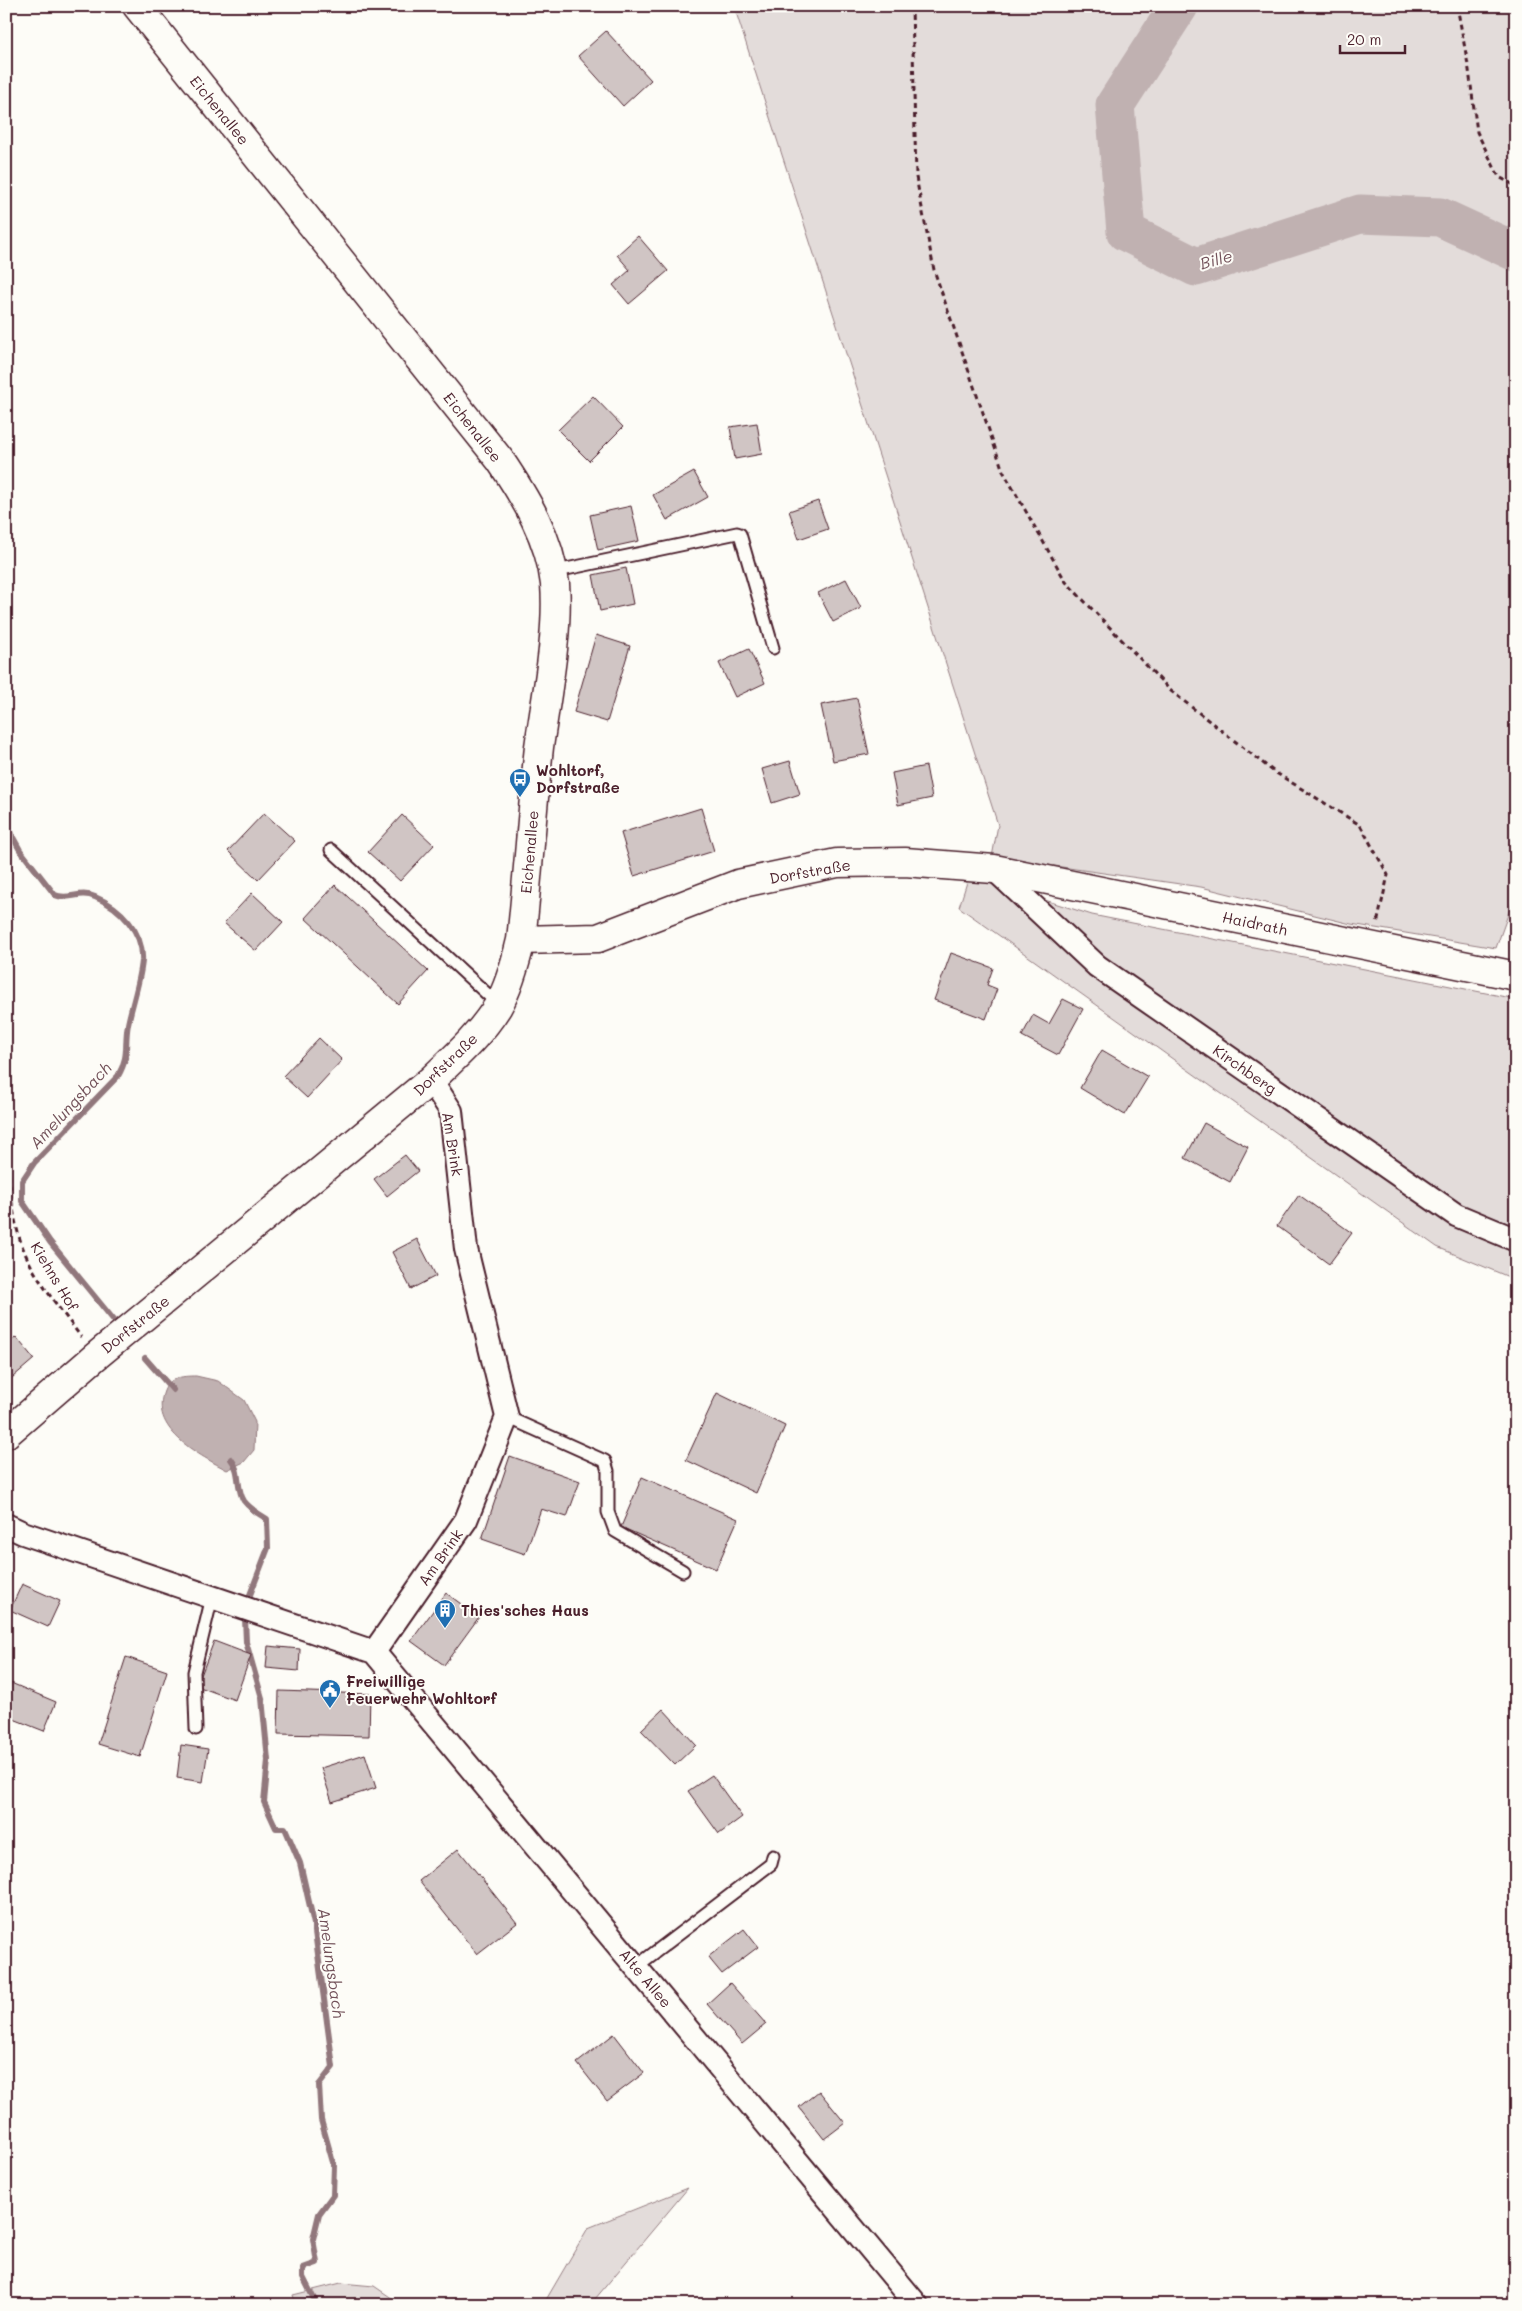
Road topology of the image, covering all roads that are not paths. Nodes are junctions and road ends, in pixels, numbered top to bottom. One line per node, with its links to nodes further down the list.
1 (138, 6): 2 (street, Eichenallee)
2 (552, 572): 3 (lane); 6 (street, Eichenallee)
3 (773, 648)
4 (330, 850): 8 (lane)
5 (994, 869): 6 (street, Dorfstraße); 7 (street, Haidrath); 10 (street, Kirchberg)
6 (520, 940): 8 (street, Dorfstraße)
7 (1516, 976)
8 (498, 1005): 9 (street, Dorfstraße)
9 (431, 1080): 11 (street, Am Brink); 12 (street, Dorfstraße)
10 (1516, 1240)
11 (507, 1417): 14 (lane); 16 (street, Am Brink)
12 (6, 1434)
13 (6, 1525): 15 (street)
14 (683, 1571)
15 (212, 1597): 16 (street); 17 (lane)
16 (374, 1652): 19 (street, Alte Allee)
17 (196, 1729)
18 (773, 1856): 19 (lane)
19 (637, 1966): 20 (street, Alte Allee)
20 (917, 2305)

